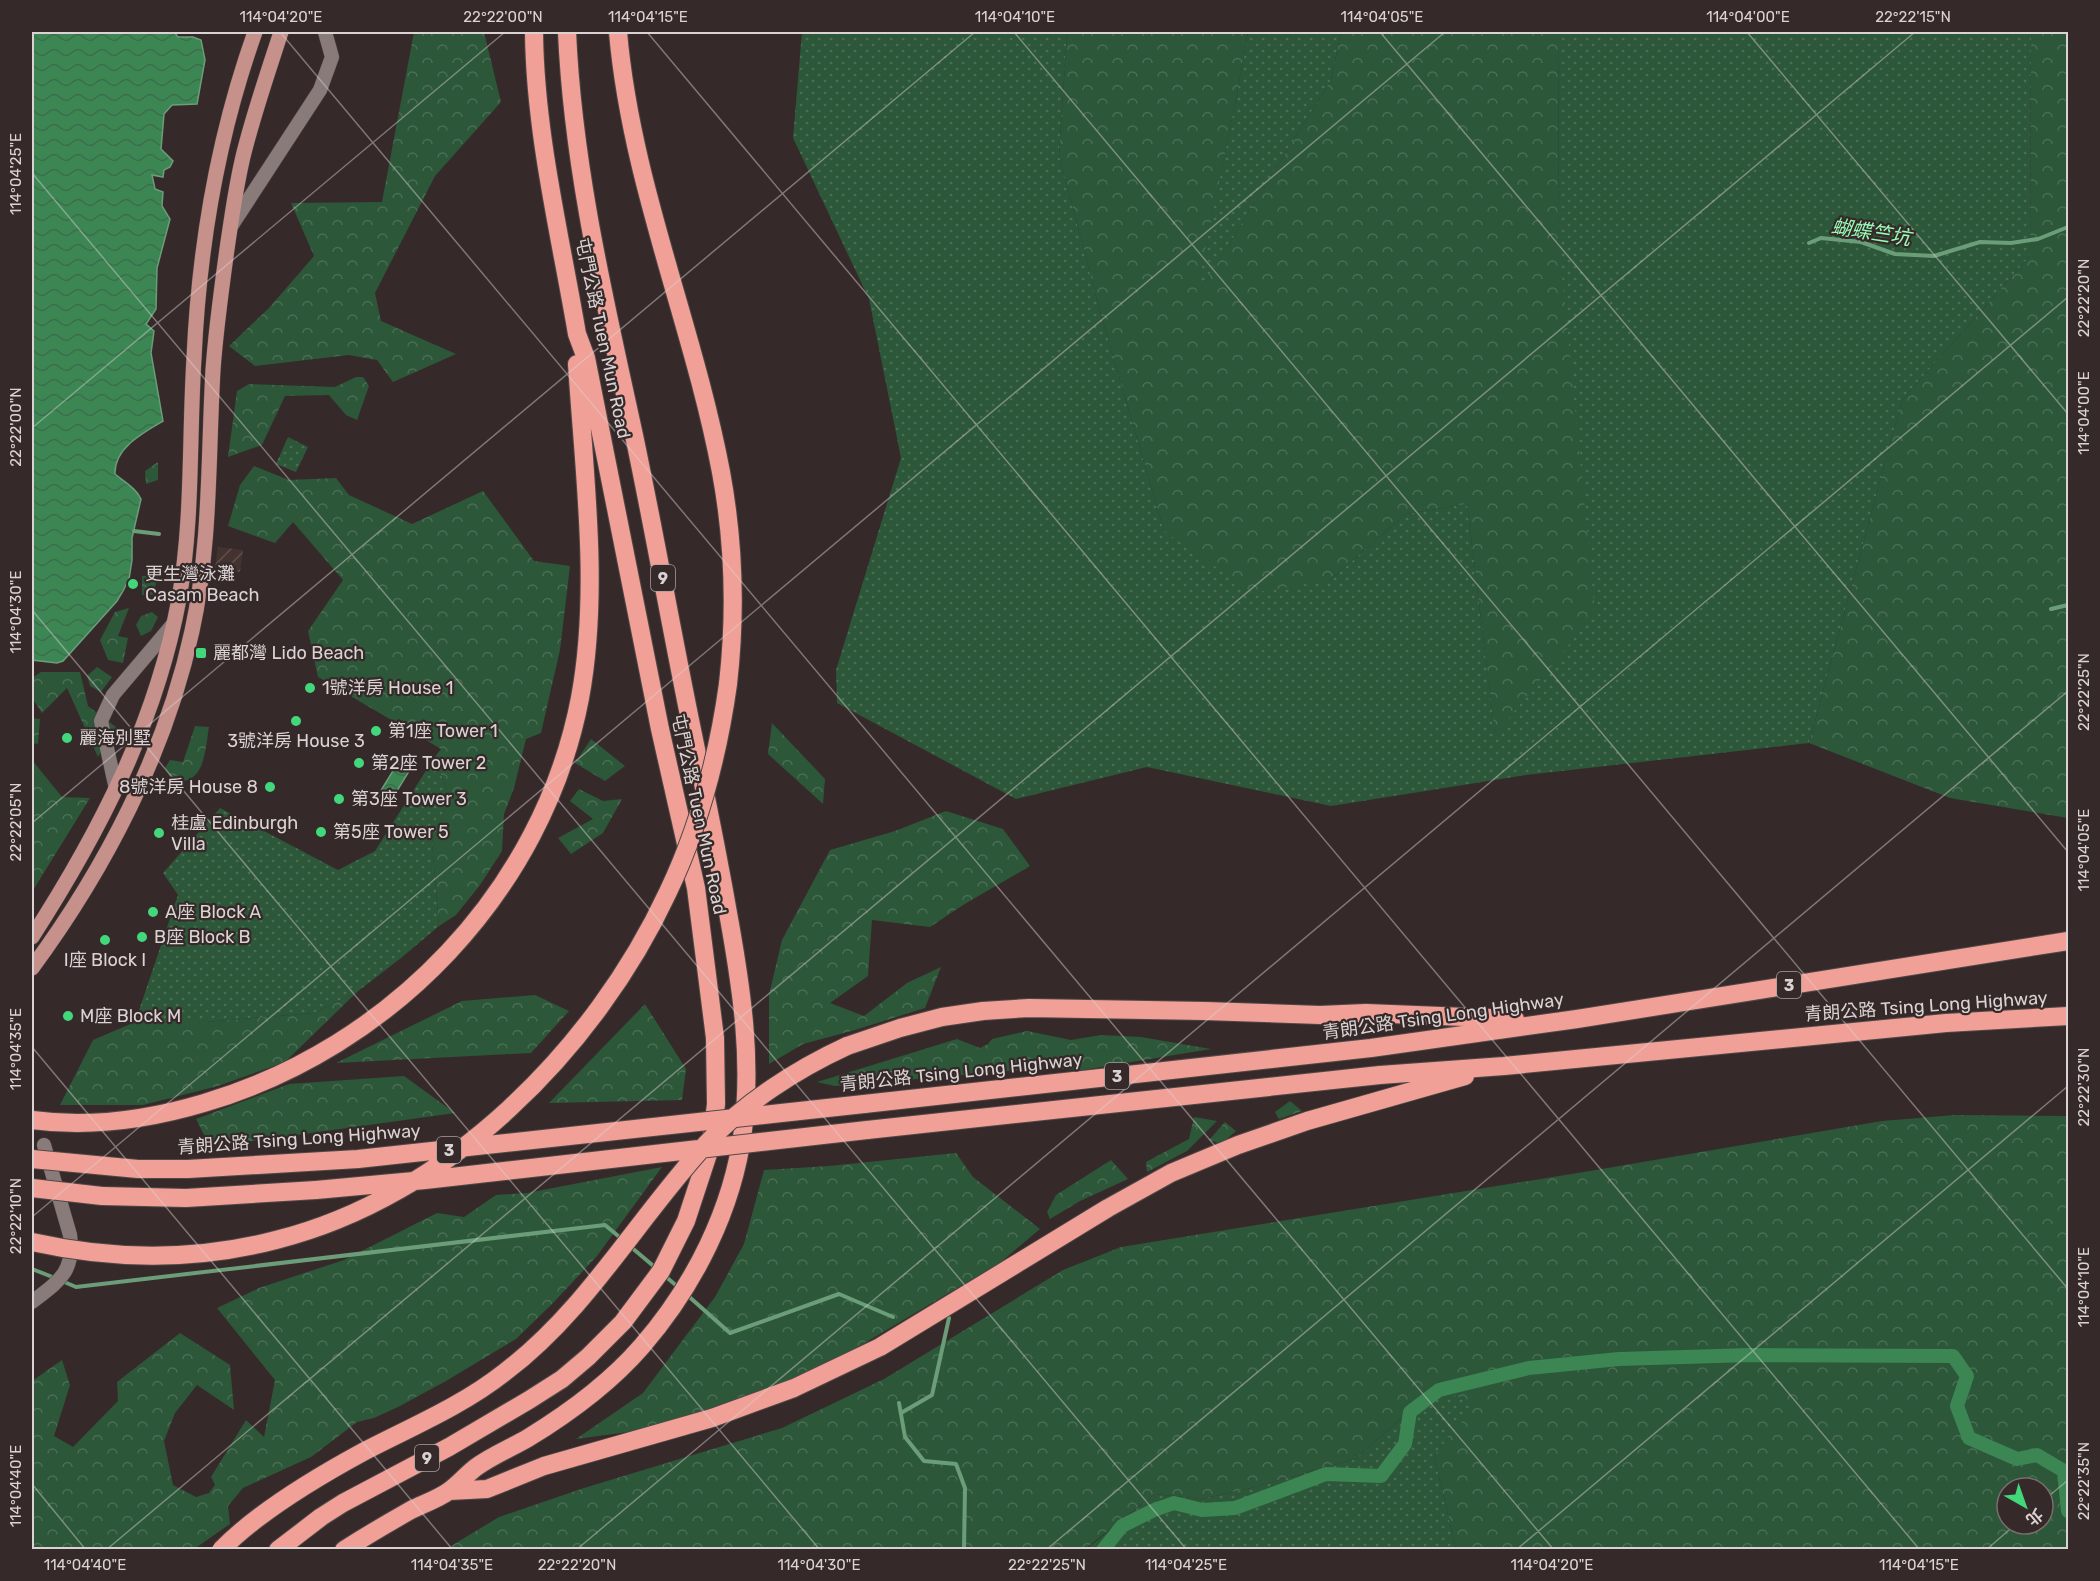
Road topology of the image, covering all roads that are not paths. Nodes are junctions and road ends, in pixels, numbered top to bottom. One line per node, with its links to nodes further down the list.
1 (255, 32): 9 (main road)
2 (281, 32): 7 (main road)
3 (325, 32): 7 (street)
4 (534, 32): 8 (highway, 屯門公路 Tuen Mun Road / 9)
5 (567, 32): 23 (highway, 屯門公路 Tuen Mun Road / 9)
6 (618, 32): 21 (highway, bridge)
7 (231, 228): 13 (main road)
8 (577, 334): 17 (highway); 25 (highway, 屯門公路 Tuen Mun Road / 9, bridge)
9 (174, 622): 10 (main road); 10 (street)
10 (116, 789): 11 (main road)
11 (32, 937)
12 (2068, 941): 15 (highway, 青朗公路 Tsing Long Highway / 3)
13 (32, 968)
14 (2068, 1016): 16 (highway, 青朗公路 Tsing Long Highway / 3)
15 (1577, 1019): 19 (highway, 青朗公路 Tsing Long Highway / 3, bridge); 24 (highway, bridge)
16 (1504, 1066): 20 (highway, 青朗公路 Tsing Long Highway / 3, bridge); 23 (highway)
17 (32, 1120)
18 (44, 1145): 22 (street)
19 (32, 1159)
20 (32, 1188)
21 (32, 1242)
22 (32, 1302)
23 (449, 1491): 26 (highway, 屯門公路 Tuen Mun Road / 9)
24 (220, 1550)
25 (278, 1550)
26 (344, 1550)

